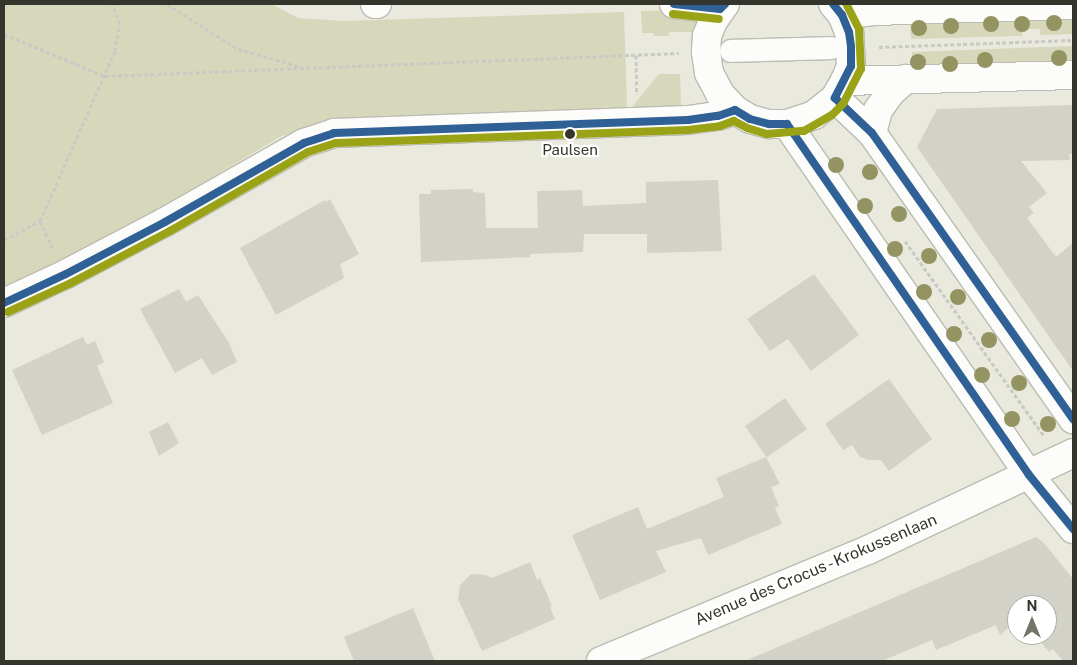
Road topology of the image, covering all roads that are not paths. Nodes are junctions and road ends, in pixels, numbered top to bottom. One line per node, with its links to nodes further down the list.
1 (674, 4): 2 (main road)
2 (721, 5): 10 (main road)
3 (1073, 5): 4 (main road)
4 (837, 10): 9 (main road)
5 (830, 48): 6 (street)
6 (731, 51)
7 (1073, 75): 8 (main road)
8 (906, 79): 9 (main road); 12 (main road)
9 (840, 90): 11 (main road); 12 (main road)
10 (735, 110): 11 (main road); 13 (main road)
11 (787, 124): 16 (main road)
12 (872, 133): 14 (main road)
13 (4, 303)
14 (1073, 419)
15 (1067, 456): 16 (main road, Avenue des Crocus - Krokussenlaan)
16 (1030, 475): 17 (main road); 18 (main road, Avenue des Crocus - Krokussenlaan)
17 (1073, 529)
18 (601, 661)

